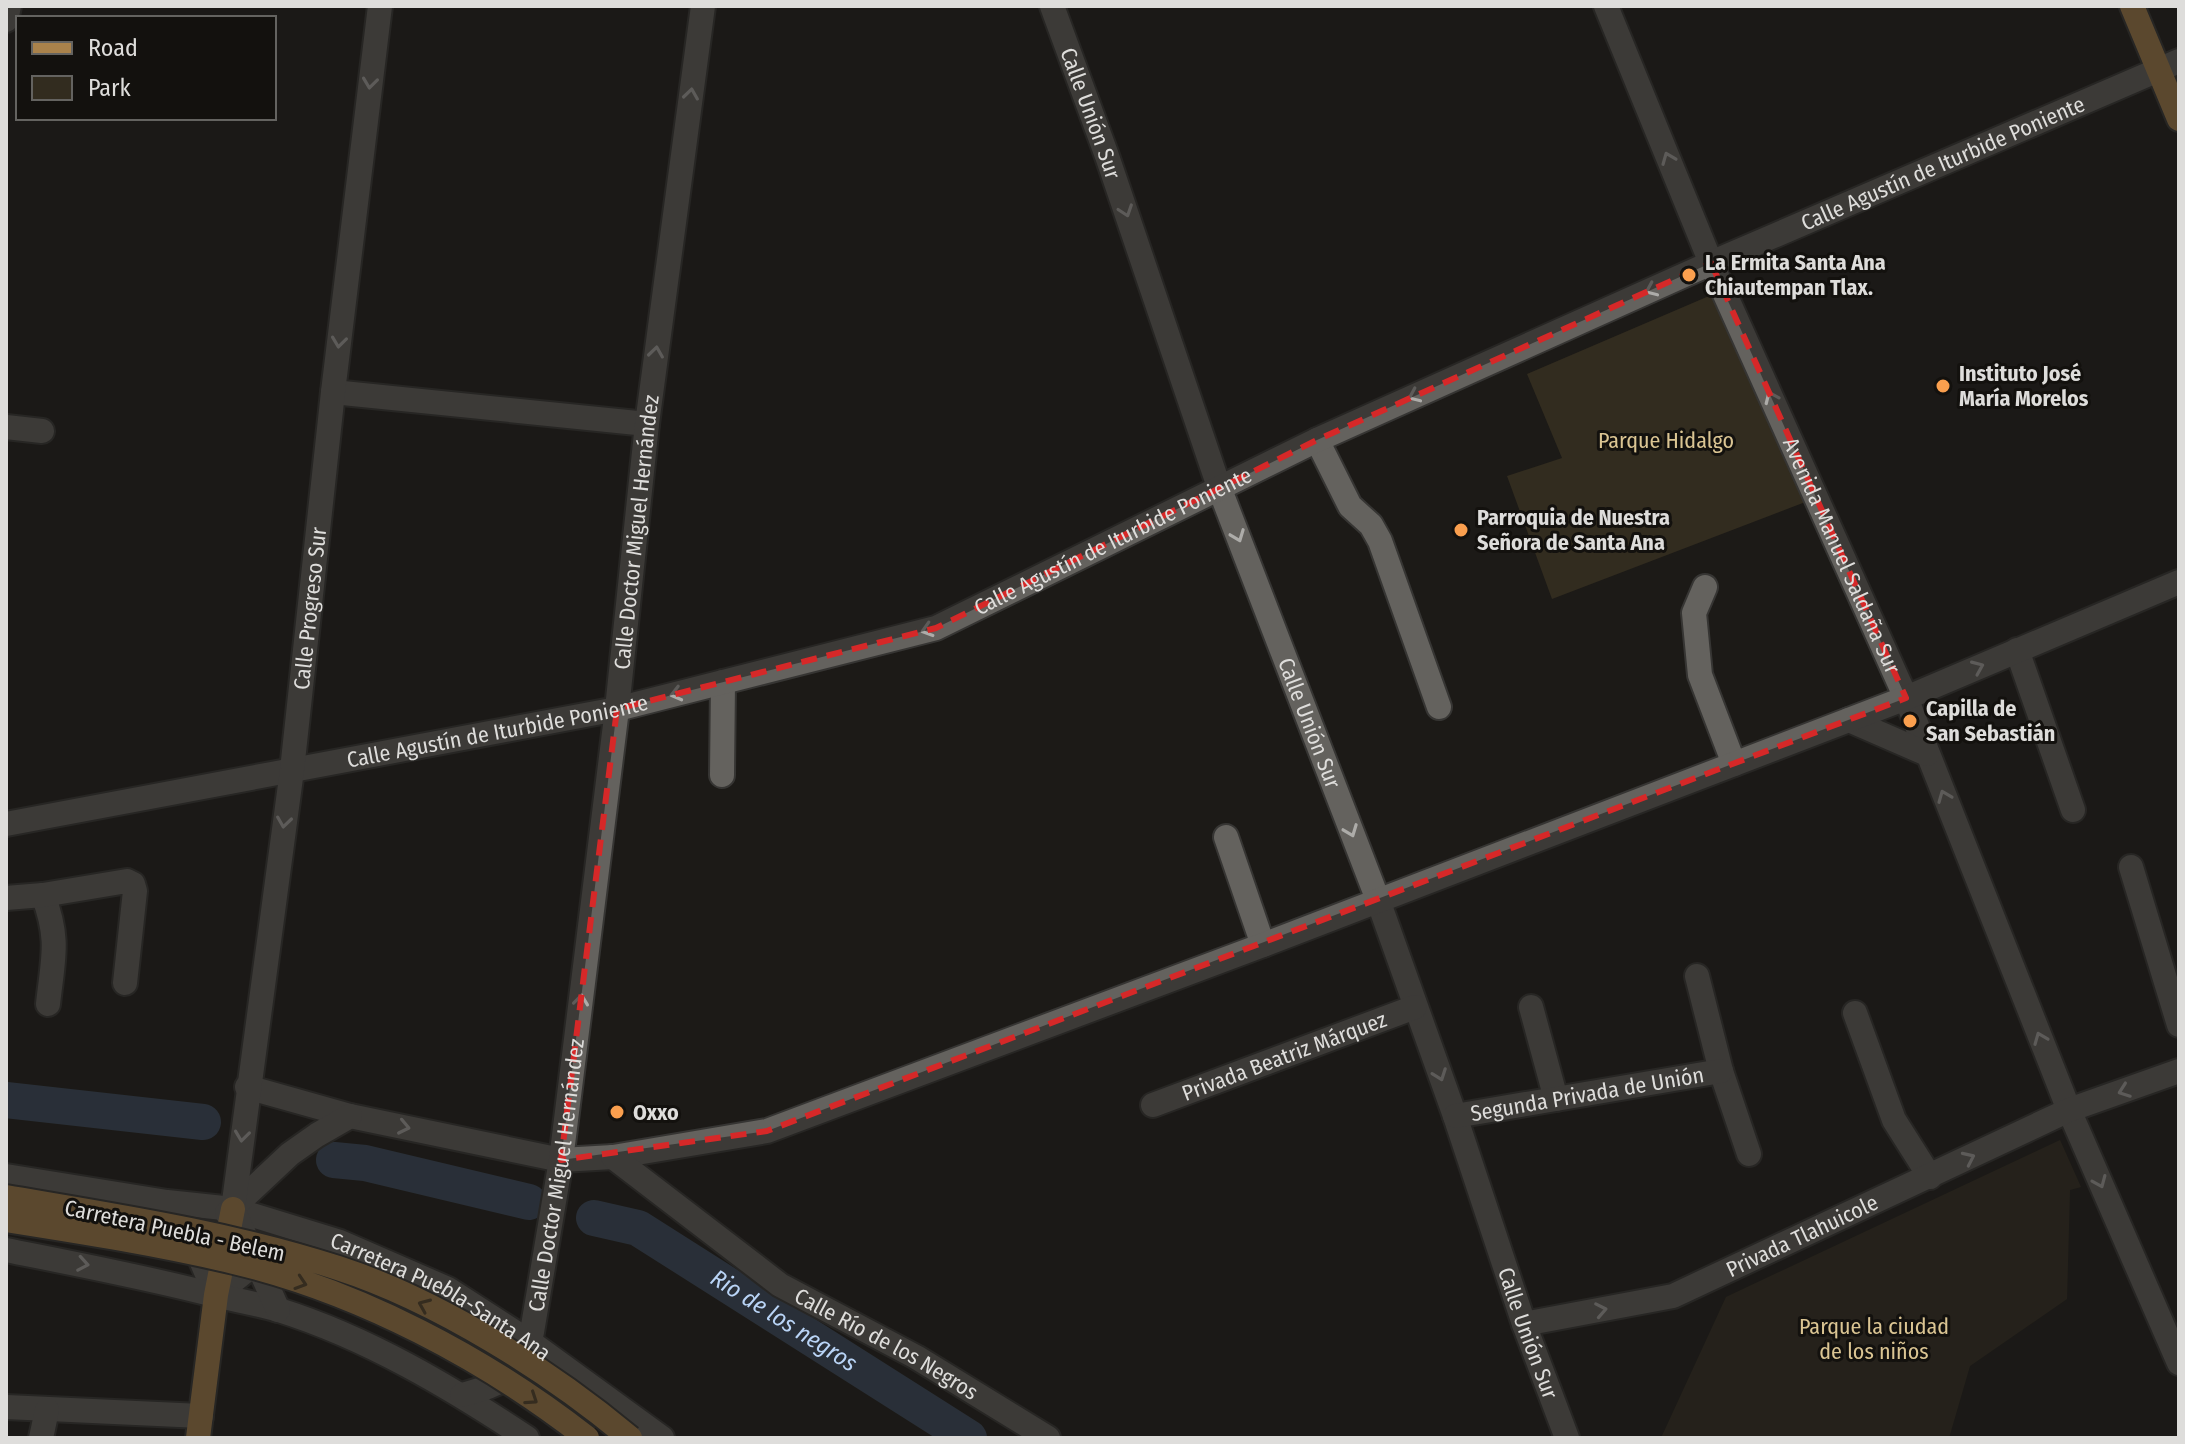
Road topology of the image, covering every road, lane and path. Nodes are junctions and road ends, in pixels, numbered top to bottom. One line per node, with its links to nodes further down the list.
1 (9, 6): 7 (street)
2 (380, 6): 11 (street, Calle Progreso Sur, one-way to 11)
3 (703, 6): 12 (street, Calle Doctor Miguel Hernández, one-way to 3)
4 (1052, 6): 16 (street, Calle Unión Sur, one-way to 16)
5 (1606, 6): 10 (street, Avenida Manuel Saldaña Sur, one-way to 5)
6 (2132, 6): 8 (main road)
7 (6, 20)
8 (2169, 65): 9 (main road); 10 (street, Calle Agustín de Iturbide Poniente)
9 (2179, 119)
10 (1711, 263): 15 (street, Calle Agustín de Iturbide Poniente, one-way to 15); 21 (street, Avenida Manuel Saldaña Sur, one-way to 10)
11 (333, 392): 12 (street); 27 (street, Calle Progreso Sur)
12 (647, 424): 23 (street, Calle Doctor Miguel Hernández)
13 (6, 427): 14 (street)
14 (42, 431)
15 (1317, 440): 16 (street, Calle Agustín de Iturbide Poniente); 22 (street)
16 (1219, 487): 20 (street, Calle Agustín de Iturbide Poniente, one-way to 20); 35 (street, Calle Unión Sur, one-way to 35)
17 (2179, 582): 19 (street)
18 (1705, 587): 26 (street)
19 (2017, 650): 21 (street, one-way to 19); 29 (street)
20 (723, 682): 23 (street, Calle Agustín de Iturbide Poniente, one-way to 23); 28 (street)
21 (1906, 698): 24 (street); 25 (street, Avenida Manuel Saldaña Sur)
22 (1439, 707)
23 (617, 709): 27 (street, Calle Agustín de Iturbide Poniente); 54 (street, Calle Doctor Miguel Hernández, one-way to 23)
24 (1849, 720): 25 (street); 26 (street)
25 (1927, 754): 49 (street, Avenida Manuel Saldaña Sur, one-way to 25)
26 (1734, 764): 35 (street)
27 (292, 770): 30 (street, Calle Agustín de Iturbide Poniente); 46 (street, Calle Progreso Sur, one-way to 46)
28 (722, 775)
29 (2073, 810)
30 (6, 824)
31 (1226, 837): 36 (street)
32 (2131, 867): 43 (street)
33 (43, 895): 34 (street); 38 (street); 39 (street)
34 (6, 898)
35 (1378, 900): 36 (street); 40 (street, Calle Unión Sur)
36 (1263, 945): 53 (street)
37 (1697, 976): 44 (street)
38 (125, 983)
39 (48, 1004)
40 (1415, 1007): 48 (street, Privada Beatriz Márquez); 51 (street, Calle Unión Sur, one-way to 51)
41 (1531, 1007): 47 (street)
42 (1855, 1013): 56 (street)
43 (2179, 1025)
44 (1721, 1071): 47 (street, Segunda Privada de Unión); 52 (street)
45 (2179, 1071): 49 (street, Privada Tlahuicole, one-way to 49)
46 (247, 1087): 50 (street); 60 (street, Calle Progreso Sur, one-way to 60)
47 (1556, 1099): 51 (street, Segunda Privada de Unión)
48 (1153, 1105)
49 (2069, 1110): 56 (street, Privada Tlahuicole, one-way to 49); 72 (street, Avenida Manuel Saldaña Sur, one-way to 72)
50 (350, 1116): 54 (street, one-way to 54); 60 (street)
51 (1455, 1116): 70 (street, Calle Unión Sur)
52 (1749, 1154)
53 (613, 1157): 54 (street); 84 (street, Calle Río de los Negros)
54 (561, 1160): 71 (street, Calle Doctor Miguel Hernández)
55 (6, 1176): 57 (street, Carretera Puebla-Santa Ana)
56 (1930, 1177): 70 (street, Privada Tlahuicole, one-way to 56)
57 (47, 1183): 59 (street, Carretera Puebla-Santa Ana); 65 (street)
58 (6, 1197): 82 (main road, Carretera Puebla - Belem, one-way to 58, bridge)
59 (167, 1202): 60 (street, Carretera Puebla-Santa Ana); 63 (street)
60 (233, 1209): 62 (street, Carretera Puebla-Santa Ana); 63 (street); 66 (street); 68 (main road)
61 (6, 1220): 81 (main road, Carretera Puebla - Belem, one-way to 81, bridge)
62 (297, 1229): 66 (street); 71 (street, Carretera Puebla-Santa Ana)
63 (192, 1240): 67 (street); 68 (street)
64 (6, 1250): 65 (street)
65 (35, 1256): 67 (street, one-way to 67)
66 (255, 1263): 68 (street); 69 (street)
67 (137, 1275): 68 (street)
68 (216, 1295): 69 (street); 77 (main road)
69 (278, 1310): 73 (street)
70 (1524, 1324): 85 (street, Calle Unión Sur)
71 (530, 1342): 73 (street); 75 (street, Carretera Puebla-Santa Ana)
72 (2179, 1363)
73 (462, 1395): 79 (street)
74 (6, 1407): 76 (street)
75 (621, 1407): 80 (street); 83 (street, Carretera Puebla-Santa Ana)
76 (47, 1410): 77 (street); 78 (street)
77 (199, 1427)
78 (41, 1438)
79 (527, 1438)
80 (574, 1438)
81 (587, 1438)
82 (630, 1438)
83 (662, 1438)
84 (1048, 1438)
85 (1567, 1438)

